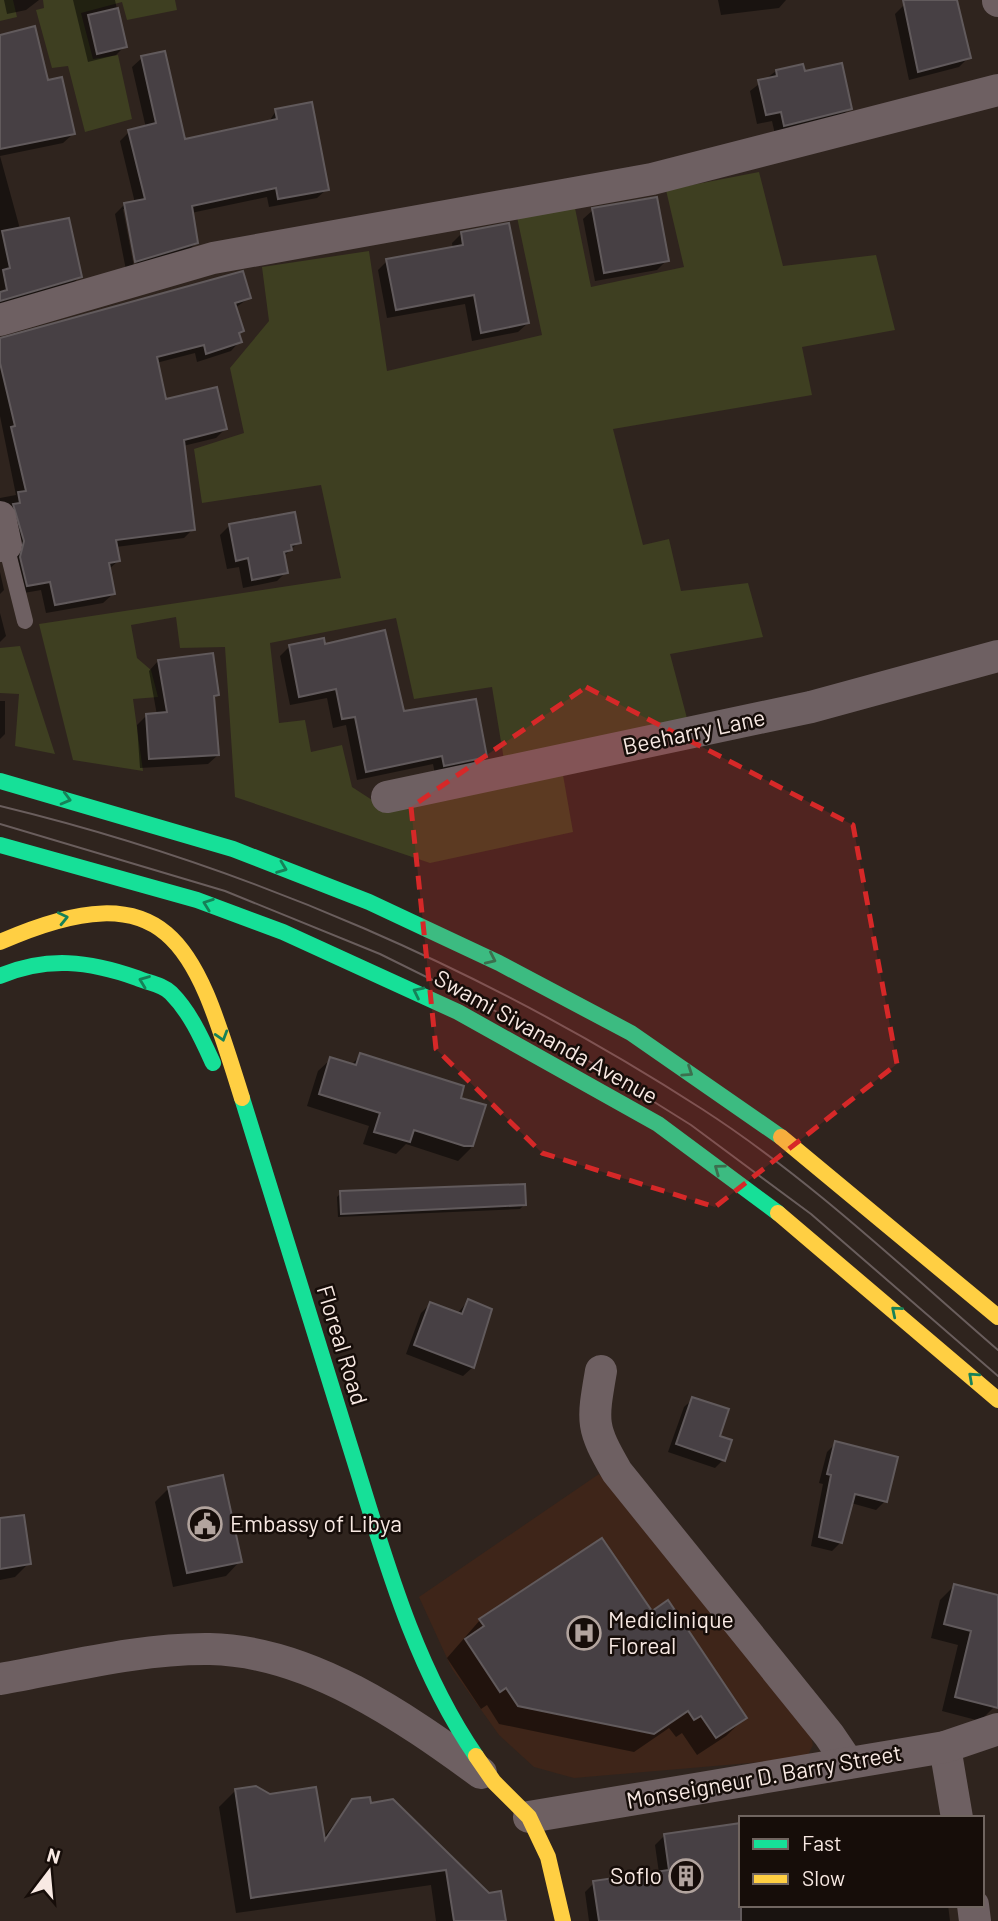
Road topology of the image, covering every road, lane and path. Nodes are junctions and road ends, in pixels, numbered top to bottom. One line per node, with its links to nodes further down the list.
1 (998, 90): 2 (street)
2 (0, 320)
3 (2, 536): 4 (lane)
4 (25, 621)
5 (998, 656): 7 (street, Beeharry Lane)
6 (0, 781): 12 (street, one-way to 12)
7 (387, 797)
8 (0, 845): 14 (street, Swami Sivananda Avenue, one-way to 8)
9 (0, 942): 11 (street, Floreal Road, one-way to 11)
10 (0, 976): 11 (street, one-way to 10)
11 (258, 1156): 19 (street, Floreal Road)
12 (998, 1317)
13 (601, 1371): 18 (street)
14 (998, 1400)
15 (0, 1679): 19 (street)
16 (998, 1729): 17 (street, Monseigneur D. Barry Street)
17 (945, 1746): 18 (street, Monseigneur D. Barry Street); 20 (street)
18 (848, 1763): 21 (street, Monseigneur D. Barry Street)
19 (494, 1782): 21 (street, Floreal Road)
20 (957, 1816)
21 (529, 1817): 22 (street, Floreal Road)
22 (563, 1921)

